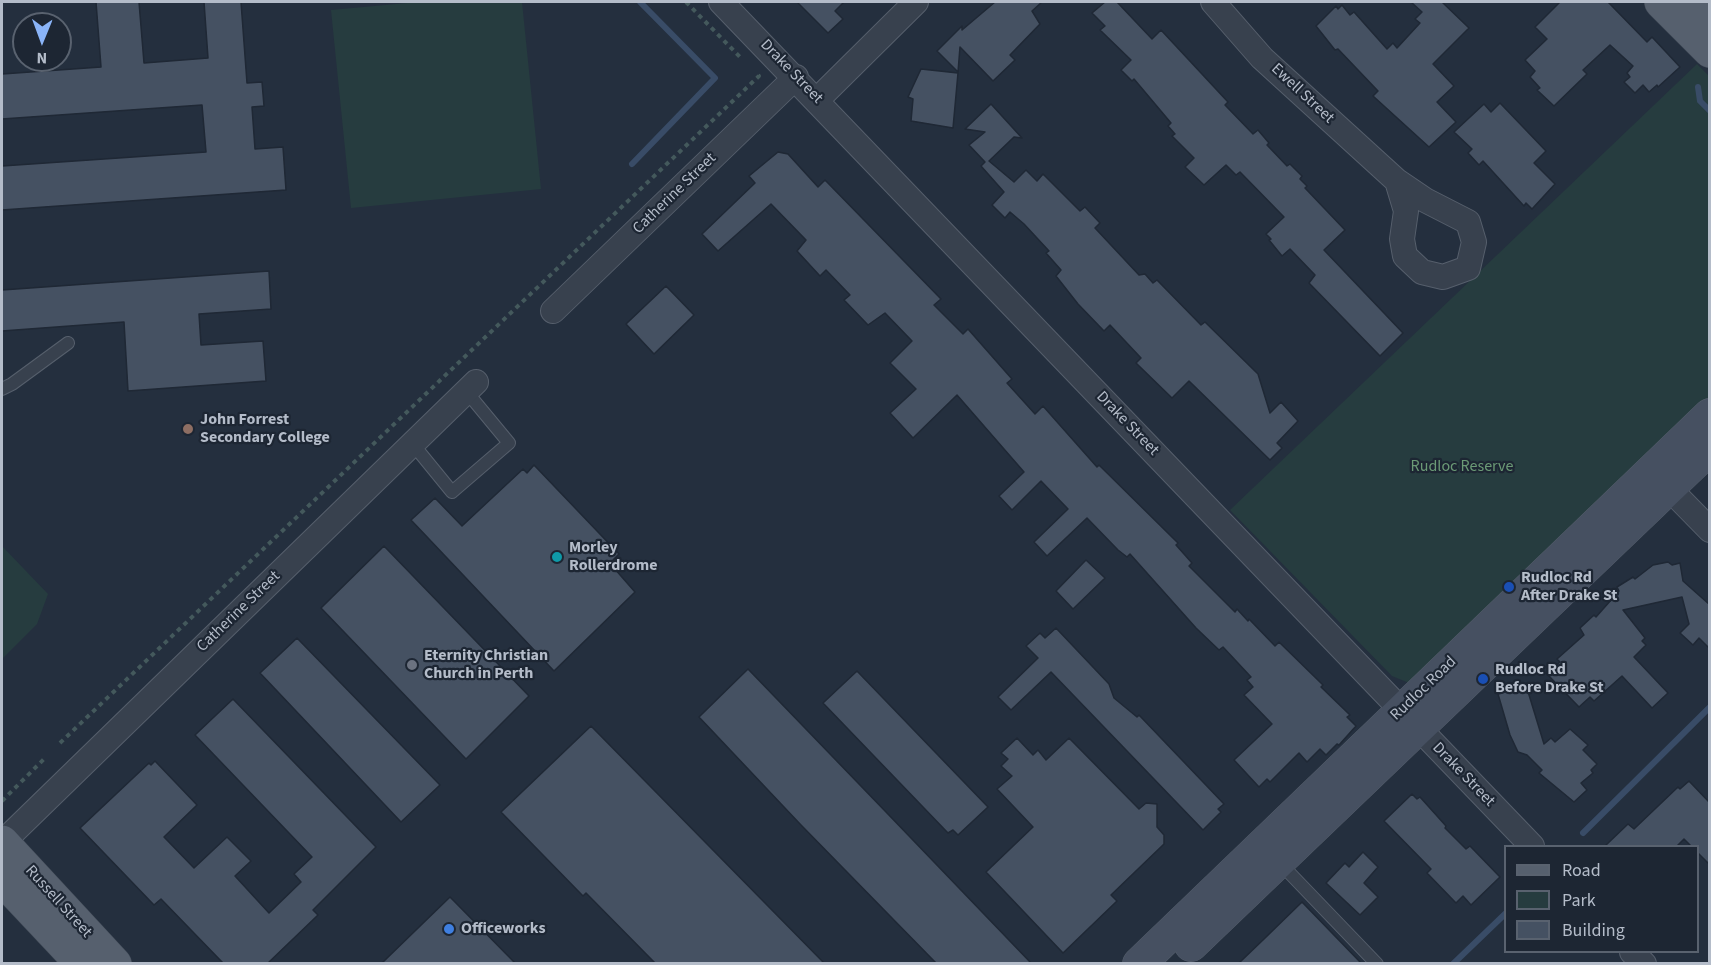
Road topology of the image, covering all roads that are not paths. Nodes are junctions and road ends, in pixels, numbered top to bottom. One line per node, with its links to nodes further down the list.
1 (721, 2): 8 (street, Drake Street)
2 (916, 2): 9 (street)
3 (1213, 2): 10 (street, Ewell Street)
4 (1661, 2): 7 (main road)
5 (1702, 2): 6 (main road)
6 (1710, 9)
7 (1710, 51)
8 (796, 77): 9 (street, Drake Street); 11 (street, Catherine Street)
9 (818, 99): 20 (street, Drake Street)
10 (1397, 181)
11 (553, 311)
12 (68, 343): 14 (lane)
13 (471, 386): 16 (street, Catherine Street); 16 (lane)
14 (2, 389)
15 (1710, 415): 18 (main road, Rudloc Road)
16 (412, 444): 21 (street, Catherine Street)
17 (1710, 448): 18 (main road, Rudloc Road)
18 (1660, 480): 19 (street); 20 (main road, Rudloc Road)
19 (1710, 530)
20 (1409, 720): 22 (street, Drake Street); 23 (main road, Rudloc Road); 27 (main road, Rudloc Road)
21 (2, 842): 26 (main road, Russell Street)
22 (1531, 845)
23 (1278, 861): 28 (main road, Rudloc Road); 29 (lane)
24 (2, 879): 25 (main road, Russell Street)
25 (82, 963)
26 (115, 963)
27 (1138, 963)
28 (1171, 963)
29 (1377, 963)

